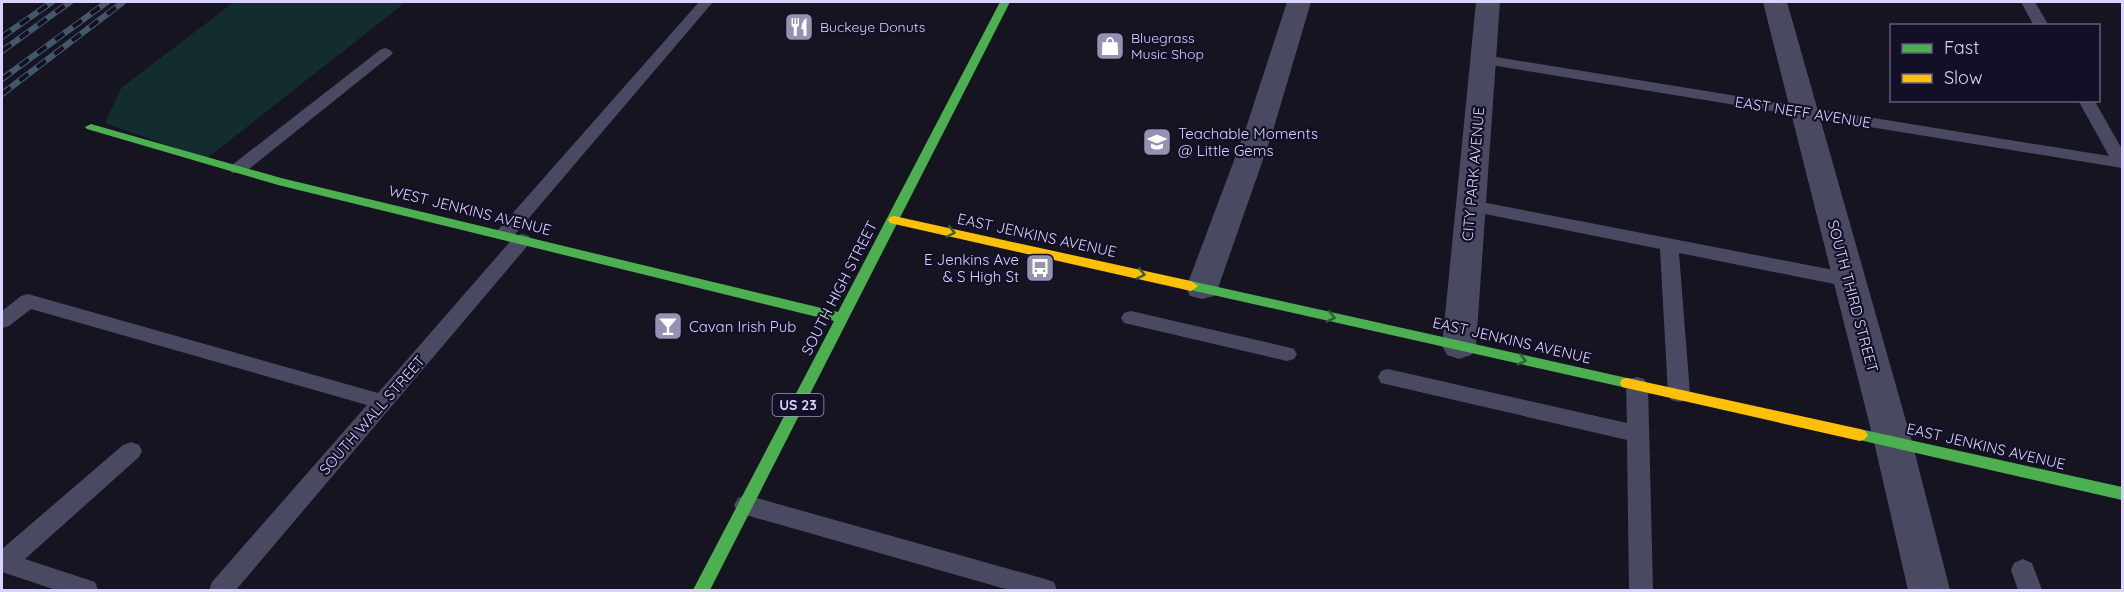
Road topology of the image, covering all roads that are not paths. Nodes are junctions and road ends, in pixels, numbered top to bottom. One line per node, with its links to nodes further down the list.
1 (706, 2): 17 (lane, SOUTH WALL STREET)
2 (1005, 2): 16 (street, SOUTH HIGH STREET / US 23)
3 (1299, 2): 20 (street)
4 (1488, 2): 9 (street, CITY PARK AVENUE)
5 (1775, 2): 11 (street, SOUTH THIRD STREET)
6 (2028, 2): 7 (lane)
7 (2041, 24)
8 (385, 53): 14 (lane)
9 (1483, 60): 11 (lane, EAST NEFF AVENUE); 15 (street, CITY PARK AVENUE)
10 (2087, 102): 13 (lane)
11 (1804, 112): 13 (lane, EAST NEFF AVENUE); 19 (street, SOUTH THIRD STREET)
12 (92, 127): 14 (street, WEST JENKINS AVENUE)
13 (2122, 163)
14 (238, 169): 17 (street, WEST JENKINS AVENUE)
15 (1471, 206): 18 (lane); 24 (street, CITY PARK AVENUE)
16 (894, 220): 20 (street, EAST JENKINS AVENUE, one-way to 20); 21 (street, SOUTH HIGH STREET / US 23)
17 (513, 238): 21 (street, WEST JENKINS AVENUE); 29 (lane, SOUTH WALL STREET)
18 (1669, 245): 19 (lane); 28 (lane)
19 (1849, 280): 31 (street, SOUTH THIRD STREET)
20 (1202, 288): 24 (street, EAST JENKINS AVENUE, one-way to 24)
21 (842, 318): 34 (street, SOUTH HIGH STREET / US 23)
22 (1131, 318): 25 (lane)
23 (2, 321): 29 (lane)
24 (1459, 346): 27 (street, EAST JENKINS AVENUE, one-way to 27)
25 (1287, 354)
26 (1388, 377): 30 (lane)
27 (1637, 385): 28 (street, EAST JENKINS AVENUE); 30 (lane)
28 (1679, 394): 31 (street, EAST JENKINS AVENUE)
29 (383, 402): 36 (lane, SOUTH WALL STREET)
30 (1638, 434): 39 (lane)
31 (1893, 442): 33 (street, EAST JENKINS AVENUE); 40 (street, SOUTH THIRD STREET)
32 (131, 451): 35 (lane)
33 (2122, 494)
34 (746, 505): 37 (street, SOUTH HIGH STREET / US 23); 38 (lane)
35 (86, 591)
36 (221, 591)
37 (702, 591)
38 (1045, 591)
39 (1641, 591)
40 (1929, 591)

